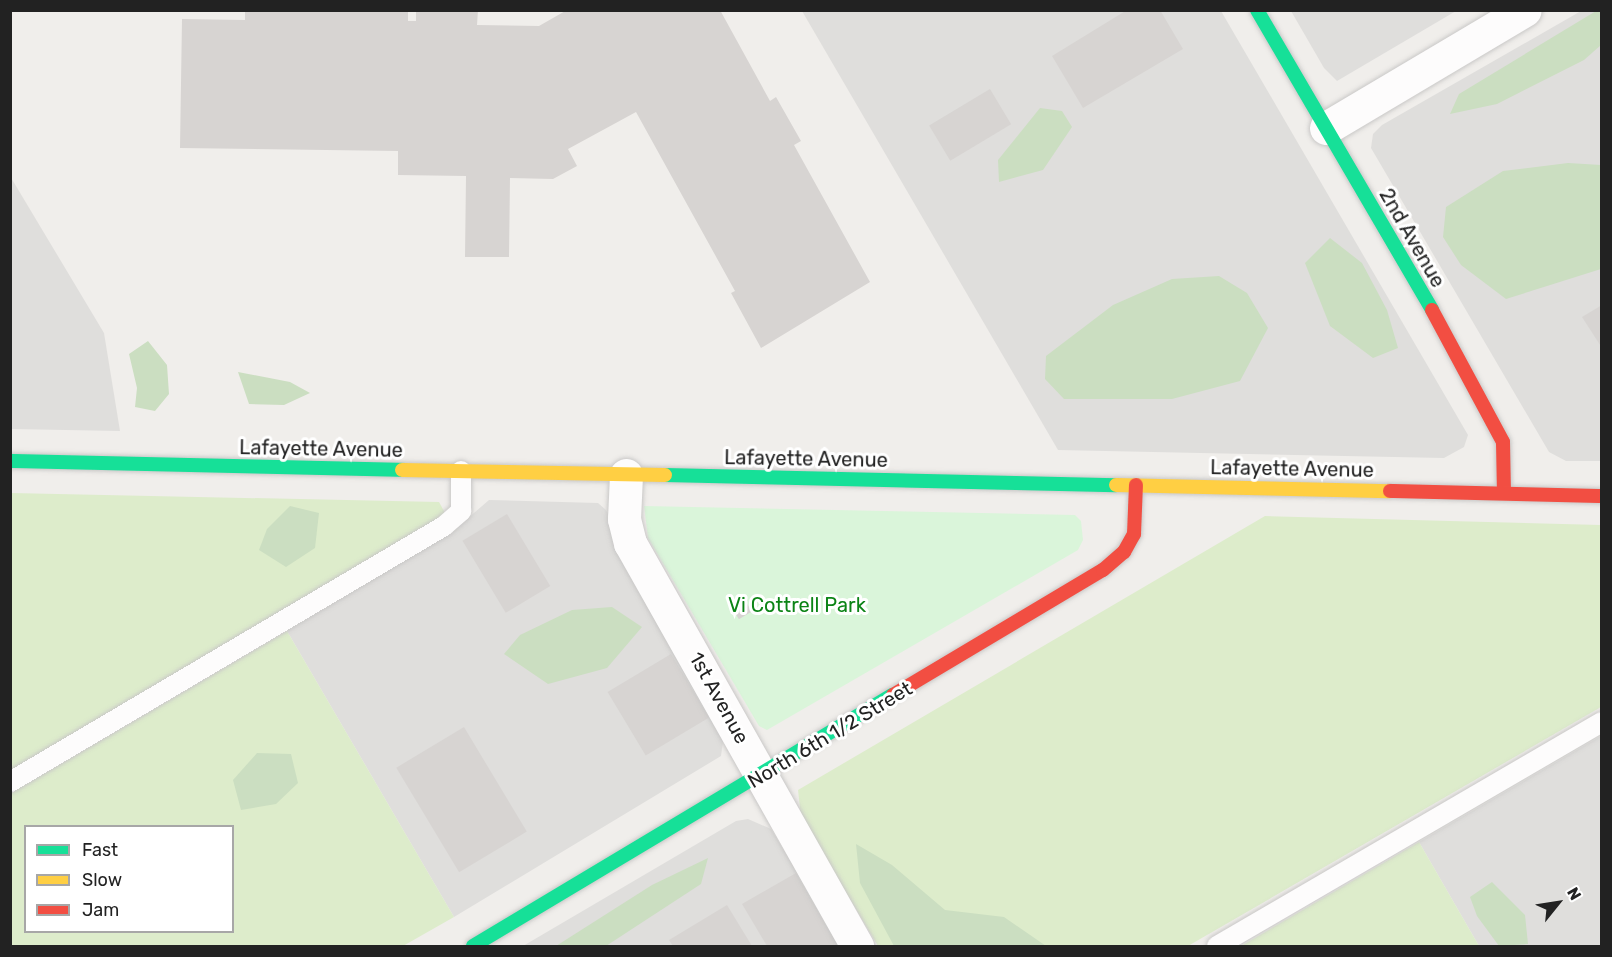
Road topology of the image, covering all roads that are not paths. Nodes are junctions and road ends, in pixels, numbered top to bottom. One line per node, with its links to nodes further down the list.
1 (1257, 10): 3 (street, 2nd Avenue)
2 (1525, 10): 3 (street)
3 (1326, 128): 8 (street, 2nd Avenue)
4 (10, 461): 5 (street, Lafayette Avenue)
5 (461, 471): 6 (street, Lafayette Avenue); 12 (lane)
6 (626, 475): 7 (street, Lafayette Avenue); 11 (street, 1st Avenue)
7 (1136, 485): 8 (street, Lafayette Avenue); 11 (street, North 6th 1/2 Street)
8 (1504, 493): 9 (street, Lafayette Avenue)
9 (1602, 496)
10 (1602, 722): 15 (lane)
11 (761, 777): 13 (street, North 6th 1/2 Street); 14 (street, 1st Avenue)
12 (10, 782)
13 (473, 946)
14 (857, 946)
15 (1217, 946)

